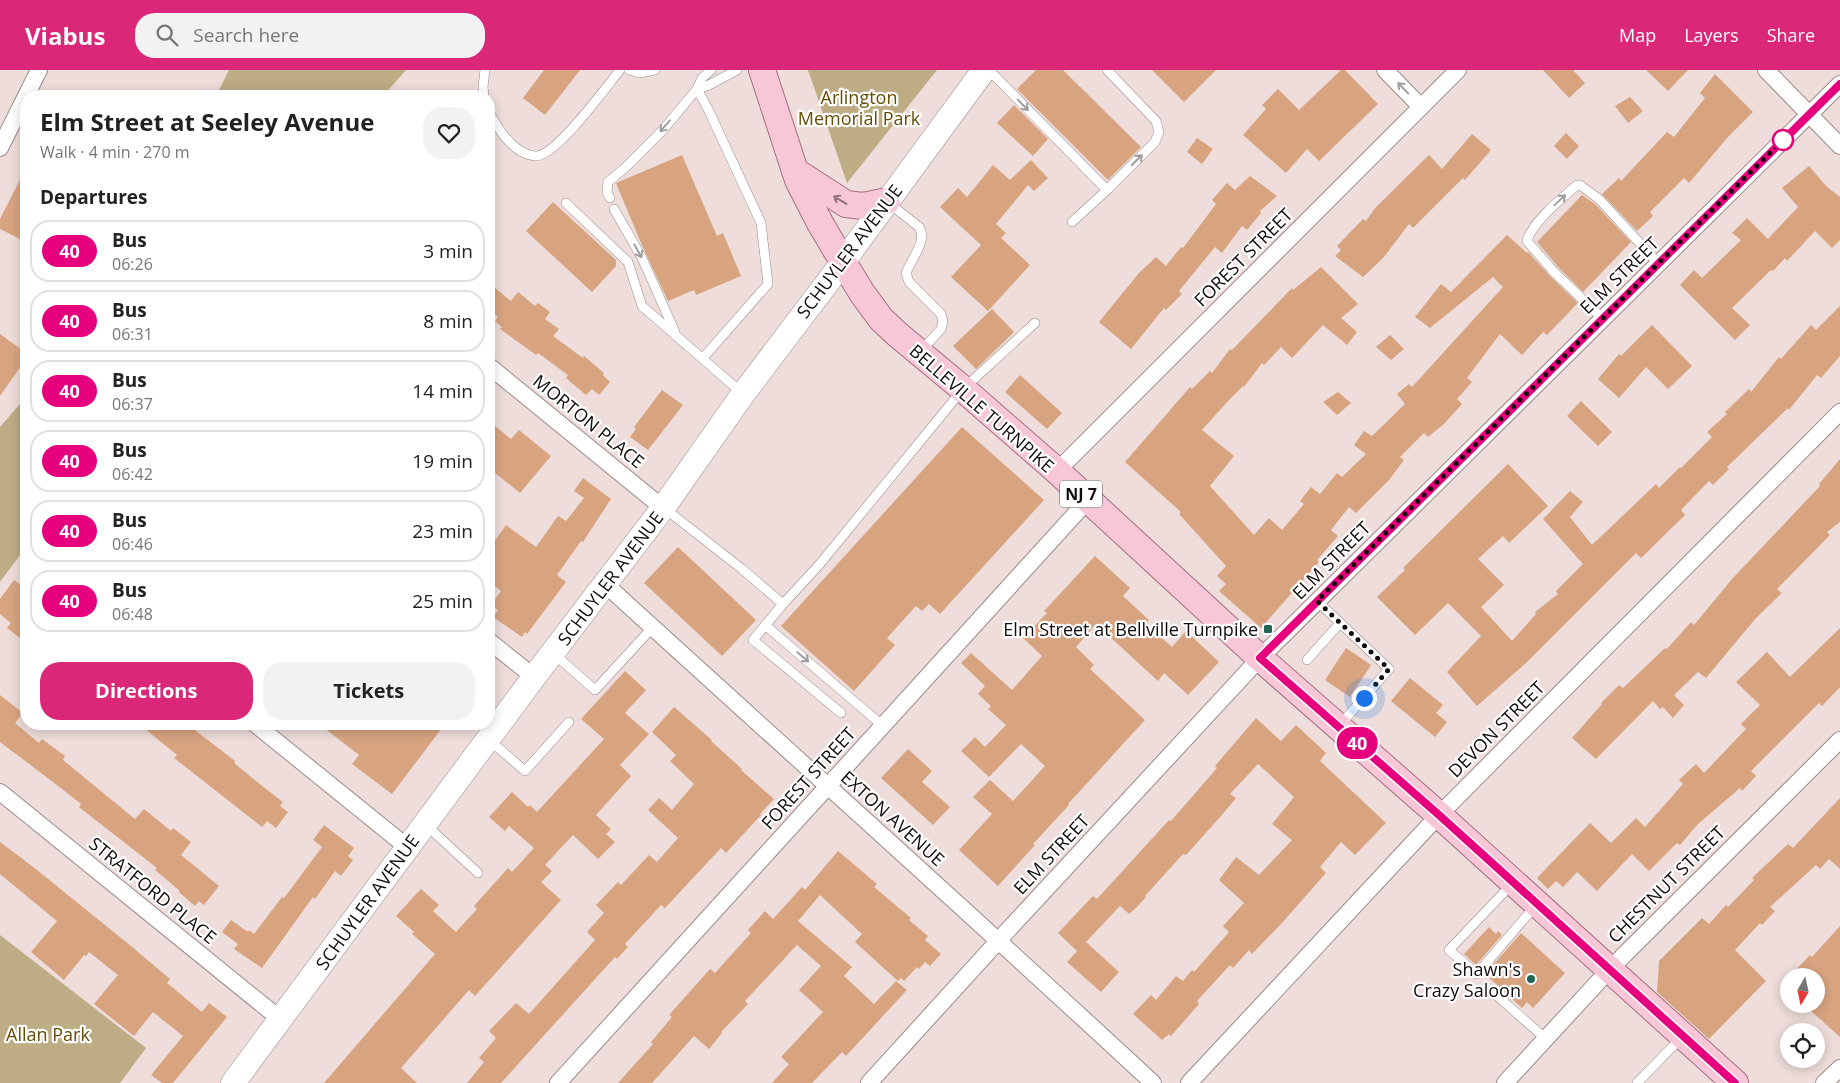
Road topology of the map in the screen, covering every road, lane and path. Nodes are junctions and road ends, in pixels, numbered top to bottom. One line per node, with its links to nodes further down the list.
1 (39, 70): 18 (street)
2 (485, 70): 19 (lane)
3 (620, 70): 23 (lane)
4 (629, 70): 5 (lane)
5 (655, 70)
6 (711, 70): 17 (lane)
7 (737, 70): 17 (lane)
8 (762, 70): 25 (main road, BELLEVILLE TURNPIKE / NJ 7)
9 (778, 70): 25 (main road, BELLEVILLE TURNPIKE / NJ 7)
10 (984, 70): 31 (street, SCHUYLER AVENUE)
11 (989, 70): 29 (lane, one-way to 29)
12 (1107, 70): 29 (lane, one-way to 12)
13 (1385, 70): 21 (street, one-way to 13)
14 (1458, 70): 21 (street, FOREST STREET)
15 (1766, 70): 22 (street)
16 (1840, 84): 22 (street, ELM STREET)
17 (697, 89): 30 (lane, one-way to 30); 41 (lane)
18 (27, 90)
19 (483, 90)
20 (20, 101): 24 (street)
21 (1421, 107): 46 (street, FOREST STREET)
22 (1809, 114): 26 (street); 36 (street, ELM STREET)
23 (495, 121)
24 (5, 126): 27 (street)
25 (781, 128): 28 (main road, BELLEVILLE TURNPIKE / NJ 7)
26 (1840, 146)
27 (0, 148)
28 (795, 171): 31 (main road, one-way to 28); 35 (main road, BELLEVILLE TURNPIKE / NJ 7)
29 (1106, 190): 34 (lane)
30 (610, 198)
31 (887, 201): 35 (street, SCHUYLER AVENUE); 40 (lane)
32 (566, 203): 39 (lane)
33 (614, 209): 39 (lane, one-way to 39)
34 (1072, 222)
35 (843, 262): 40 (main road, BELLEVILLE TURNPIKE / NJ 7); 44 (street, SCHUYLER AVENUE)
36 (1659, 264): 37 (street, ELM STREET); 37 (lane, one-way to 36)
37 (1603, 319): 50 (street, ELM STREET)
38 (1035, 322): 43 (lane)
39 (678, 337): 41 (lane)
40 (920, 353): 43 (main road, BELLEVILLE TURNPIKE / NJ 7)
41 (703, 358): 44 (lane)
42 (495, 371): 48 (street, MORTON PLACE)
43 (964, 389): 46 (main road, BELLEVILLE TURNPIKE / NJ 7); 51 (lane)
44 (743, 394): 48 (street, SCHUYLER AVENUE)
45 (1840, 412): 71 (street, DEVON STREET)
46 (1057, 472): 47 (main road, BELLEVILLE TURNPIKE / NJ 7)
47 (1088, 500): 57 (main road, BELLEVILLE TURNPIKE / NJ 7); 62 (street, FOREST STREET)
48 (663, 508): 49 (street, SCHUYLER AVENUE); 51 (lane)
49 (605, 584): 54 (street, EXTON AVENUE); 56 (street, SCHUYLER AVENUE)
50 (1317, 601): 52 (lane); 57 (street, ELM STREET)
51 (783, 604): 53 (lane)
52 (1340, 623): 58 (lane); 63 (lane)
53 (765, 625): 60 (lane); 62 (lane, one-way to 62)
54 (652, 628): 56 (lane); 69 (street, EXTON AVENUE)
55 (495, 646): 59 (street)
56 (552, 652): 59 (street, SCHUYLER AVENUE)
57 (1260, 658): 63 (main road, BELLEVILLE TURNPIKE / NJ 7); 77 (street, ELM STREET)
58 (1307, 660)
59 (534, 677): 64 (street, SCHUYLER AVENUE)
60 (840, 713)
61 (569, 722): 67 (lane)
62 (883, 726): 69 (street, FOREST STREET)
63 (1338, 727): 71 (main road, BELLEVILLE TURNPIKE / NJ 7)
64 (495, 729)
65 (262, 730): 73 (street)
66 (494, 730): 67 (street, SCHUYLER AVENUE)
67 (488, 738): 72 (street, SCHUYLER AVENUE)
68 (1840, 740): 78 (street, CHESTNUT STREET)
69 (828, 787): 77 (street, EXTON AVENUE); 85 (street, FOREST STREET)
70 (0, 792): 80 (street, STRATFORD PLACE)
71 (1439, 815): 75 (main road, BELLEVILLE TURNPIKE / NJ 7); 88 (street, DEVON STREET)
72 (424, 824): 73 (street, SCHUYLER AVENUE); 74 (lane)
73 (407, 847): 80 (street, SCHUYLER AVENUE)
74 (478, 872)
75 (1514, 882): 76 (main road, BELLEVILLE TURNPIKE / NJ 7); 76 (lane)
76 (1538, 904): 78 (main road, BELLEVILLE TURNPIKE / NJ 7)
77 (999, 940): 86 (street, ELM STREET); 87 (street, EXTON AVENUE)
78 (1610, 969): 81 (main road, BELLEVILLE TURNPIKE / NJ 7); 82 (street, CHESTNUT STREET)
79 (1495, 994): 82 (lane)
80 (280, 1019): 84 (street, SCHUYLER AVENUE)
81 (1683, 1036): 90 (lane); 91 (main road, BELLEVILLE TURNPIKE / NJ 7)
82 (1546, 1039): 89 (street, CHESTNUT STREET)
83 (1840, 1068): 92 (street)
84 (233, 1083)
85 (558, 1083)
86 (869, 1083)
87 (1153, 1083)
88 (1190, 1083)
89 (1505, 1083)
90 (1637, 1083)
91 (1735, 1083)
92 (1824, 1083)

